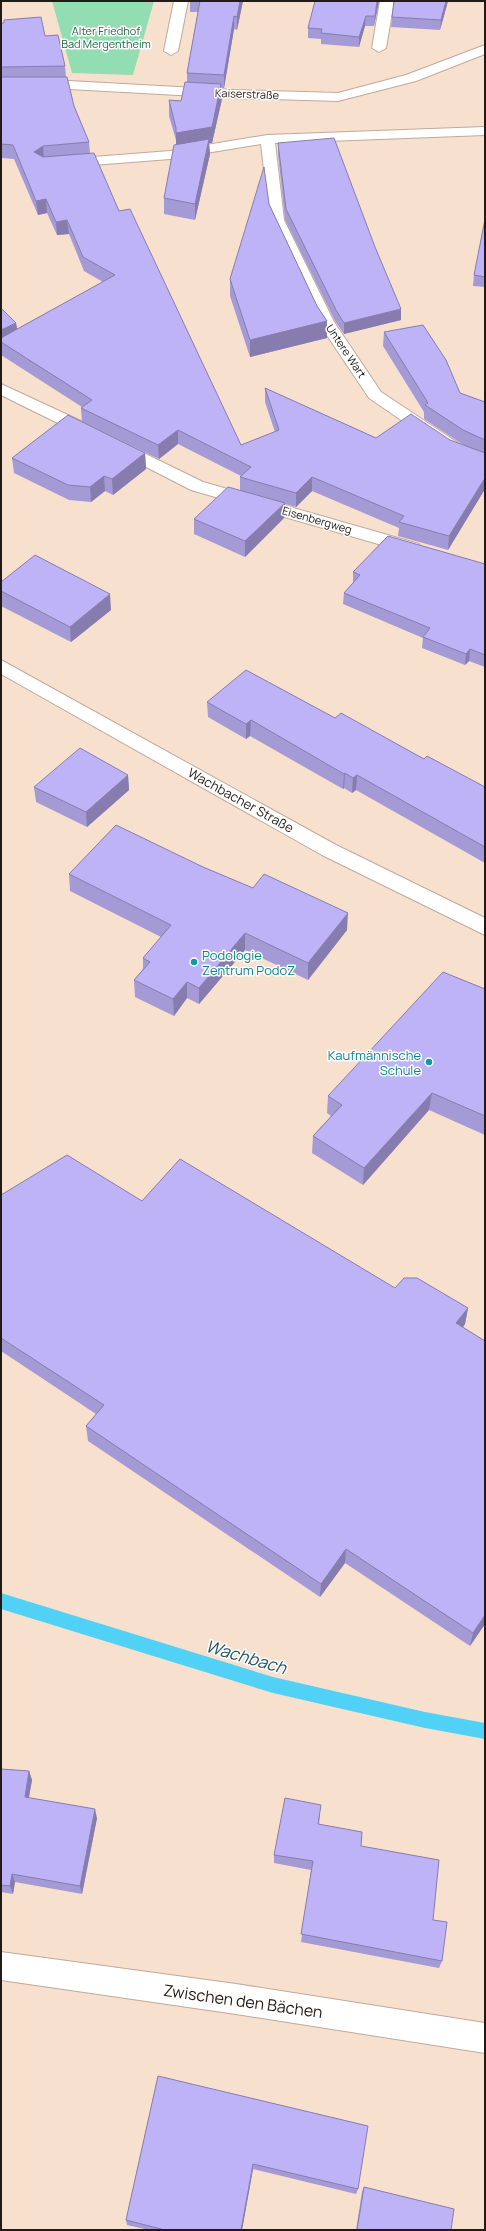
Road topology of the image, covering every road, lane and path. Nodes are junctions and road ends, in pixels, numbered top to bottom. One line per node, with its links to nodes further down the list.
1 (181, 1): 5 (street)
2 (387, 1): 3 (street)
3 (379, 48)
4 (485, 49): 6 (street, Kaiserstraße)
5 (171, 50)
6 (1, 86)
7 (485, 131): 8 (street)
8 (267, 139): 9 (street); 11 (street, Untere Wart)
9 (52, 164)
10 (1, 388): 12 (street, Eisenbergweg)
11 (485, 462)
12 (432, 553)
13 (1, 666): 14 (street, Wachbacher Straße)
14 (485, 927)
15 (1, 1966): 16 (street, Zwischen den Bächen)
16 (485, 2038)

